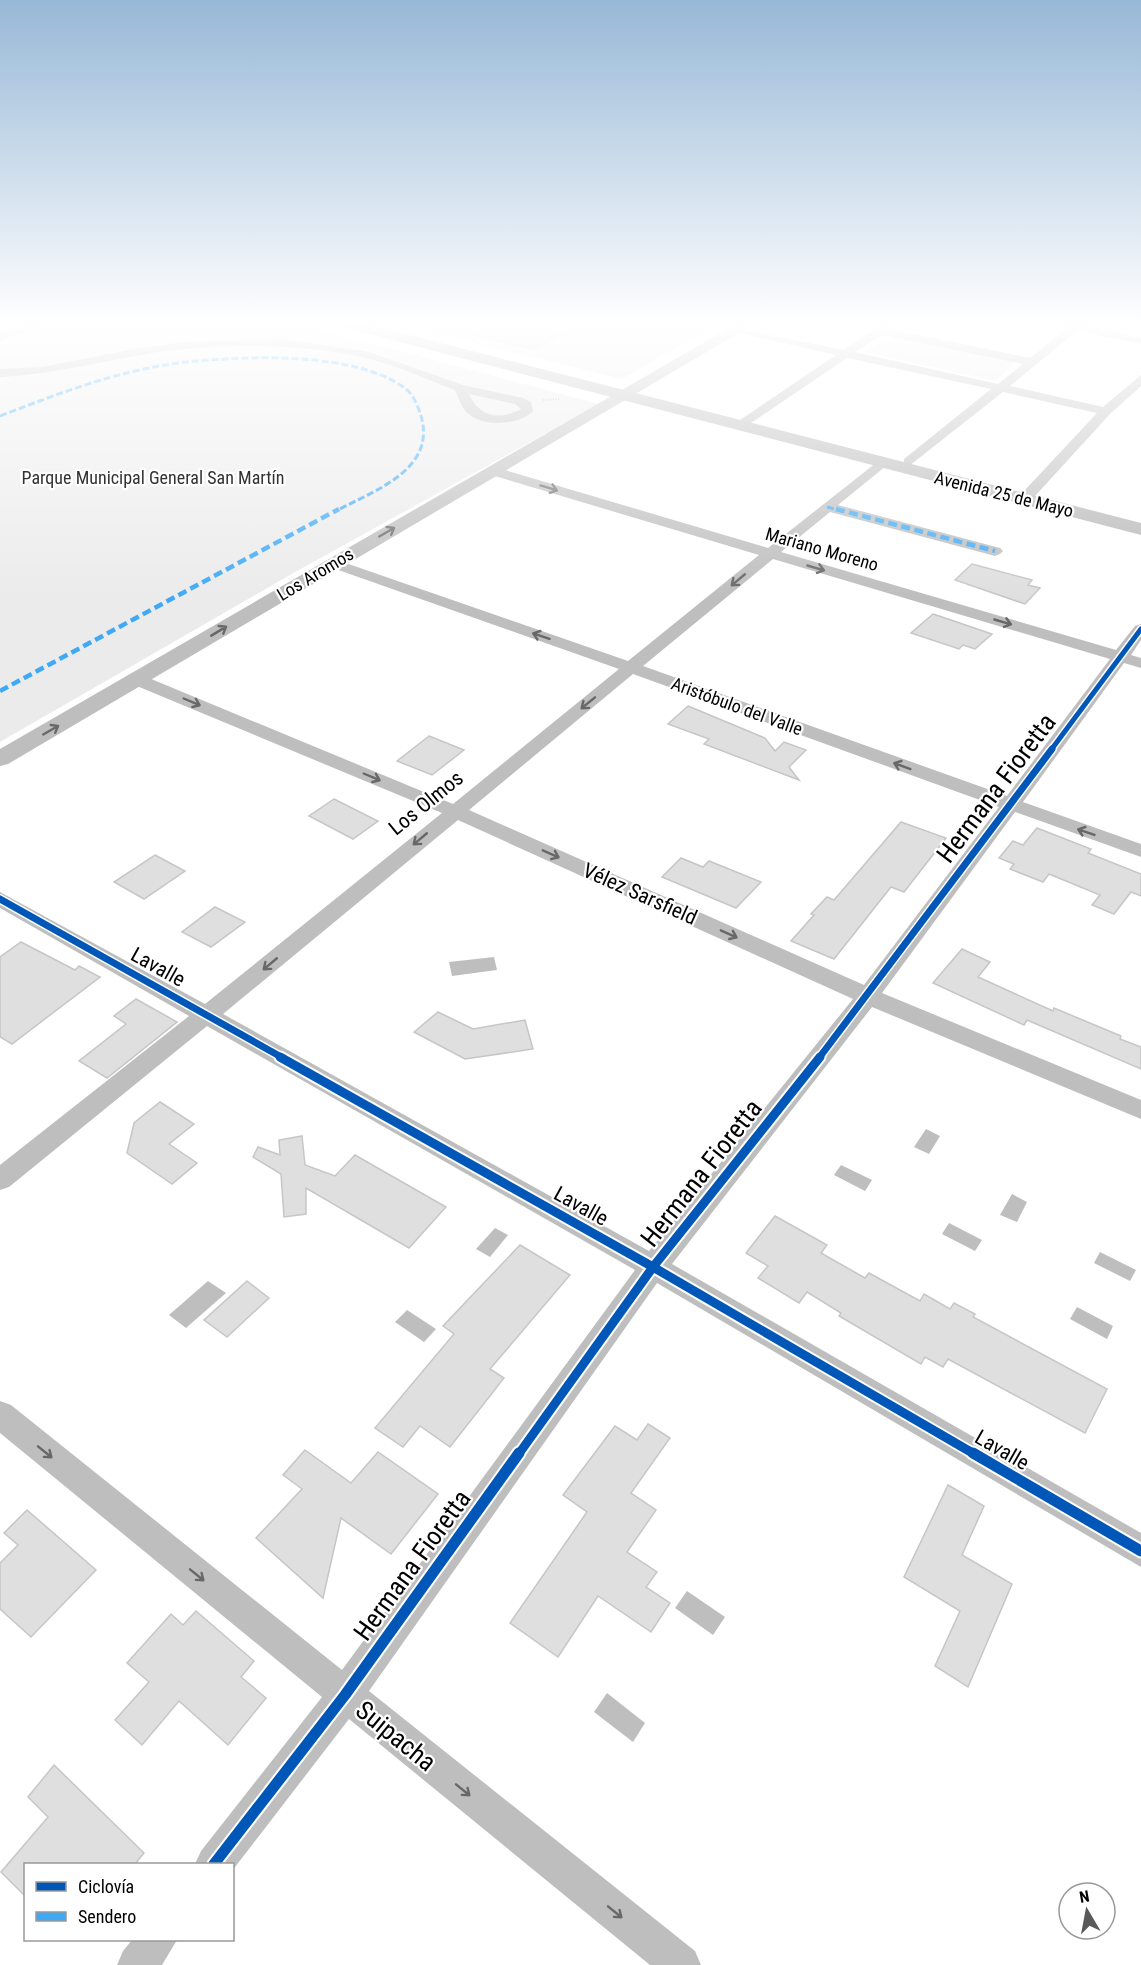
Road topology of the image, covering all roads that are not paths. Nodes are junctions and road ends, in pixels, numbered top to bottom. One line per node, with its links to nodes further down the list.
1 (481, 416): 2 (street)
2 (517, 416)
3 (589, 416): 11 (street, Los Aromos)
4 (713, 416): 10 (main road, Avenida 25 de Mayo)
5 (726, 416): 9 (main road, Avenida 25 de Mayo)
6 (753, 416): 9 (street)
7 (959, 416): 10 (street, Los Olmos)
8 (1102, 416): 12 (street)
9 (746, 420): 10 (main road, Avenida 25 de Mayo)
10 (895, 462): 12 (main road, Avenida 25 de Mayo); 13 (street, Los Olmos); 15 (main road, Avenida 25 de Mayo)
11 (493, 471): 17 (street, Mariano Moreno, one-way to 17); 18 (street, Los Aromos, one-way to 11)
12 (1030, 492): 14 (main road, Avenida 25 de Mayo)
13 (827, 507): 16 (street); 17 (street, Los Olmos)
14 (1141, 521)
15 (1141, 529)
16 (995, 551)
17 (769, 554): 20 (street, Mariano Moreno, one-way to 20); 21 (street, Los Olmos, one-way to 21)
18 (332, 563): 21 (street, Aristóbulo del Valle, one-way to 18); 22 (street, Los Aromos, one-way to 18)
19 (1141, 629): 20 (street, Hermana Fioretta)
20 (1131, 659): 24 (street, Hermana Fioretta)
21 (632, 668): 24 (street, Aristóbulo del Valle, one-way to 21); 25 (street, Los Olmos, one-way to 25)
22 (138, 680): 23 (street, Los Aromos, one-way to 22); 25 (street, Vélez Sarsfield, one-way to 25)
23 (0, 759)
24 (1008, 805): 26 (street, Aristóbulo del Valle, one-way to 24); 28 (street, Hermana Fioretta)
25 (454, 811): 28 (street, Vélez Sarsfield, one-way to 28); 29 (street, Los Olmos, one-way to 29)
26 (1141, 851)
27 (0, 899): 29 (street, Lavalle)
28 (868, 996): 30 (street, Vélez Sarsfield); 32 (street, Hermana Fioretta)
29 (208, 1016): 31 (street, Los Olmos); 32 (street, Lavalle)
30 (1141, 1110)
31 (0, 1180)
32 (653, 1267): 34 (street, Lavalle); 35 (street, Hermana Fioretta)
33 (0, 1415): 35 (street, Suipacha, one-way to 35)
34 (1141, 1551)
35 (345, 1695): 36 (street, Hermana Fioretta); 39 (street, Suipacha, one-way to 39)
36 (215, 1863)
37 (156, 1941): 38 (street)
38 (137, 1965)
39 (681, 1965)

